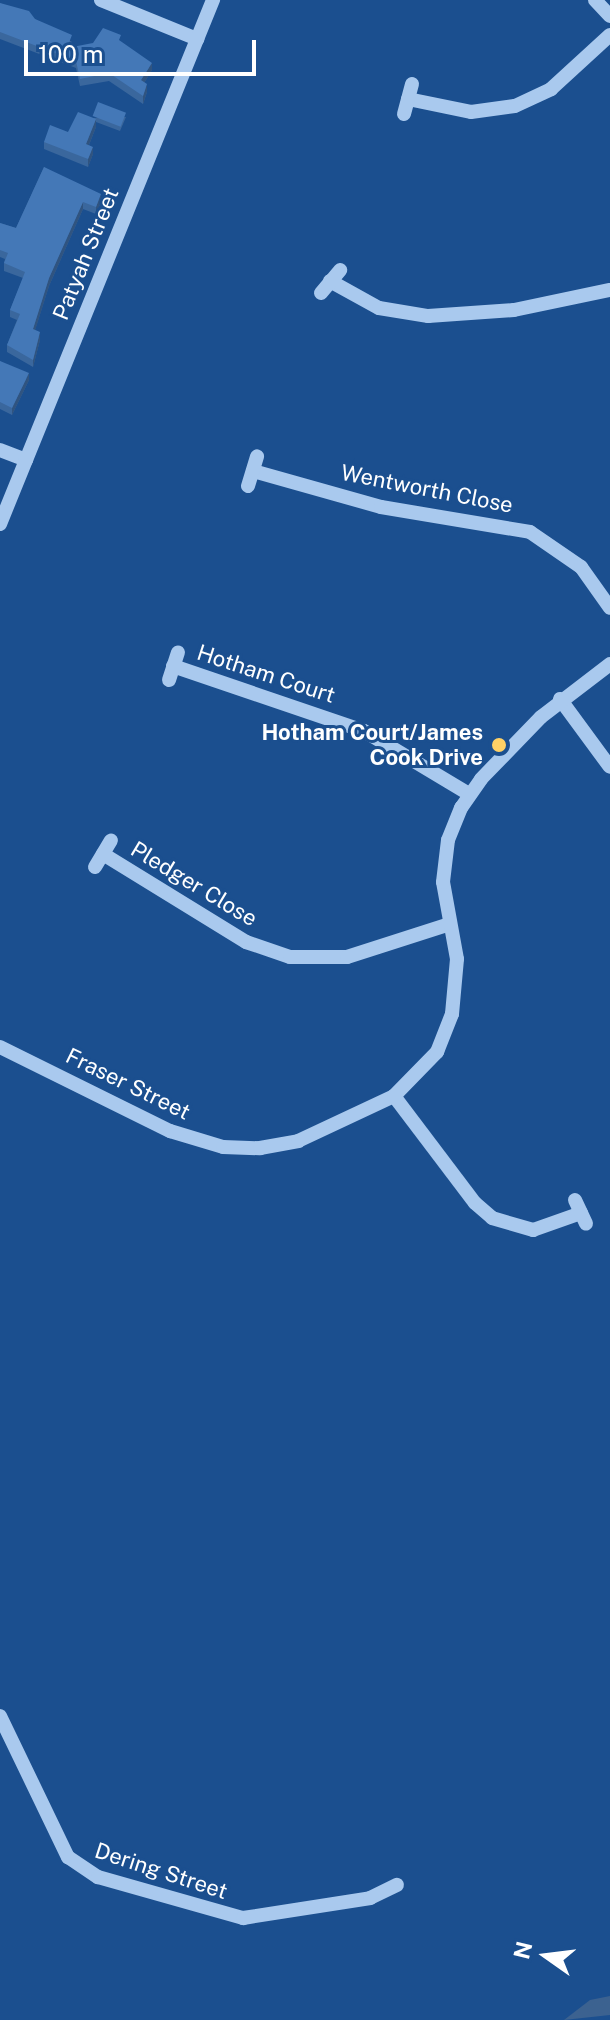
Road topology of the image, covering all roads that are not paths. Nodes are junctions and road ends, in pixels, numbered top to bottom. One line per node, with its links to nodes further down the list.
1 (101, 0): 6 (street)
2 (213, 0): 6 (street, Patyah Street)
3 (595, 0): 4 (street)
4 (610, 16)
5 (610, 35): 8 (street)
6 (197, 39): 14 (street, Patyah Street)
7 (412, 84): 8 (street)
8 (408, 99): 9 (street)
9 (404, 114)
10 (330, 281): 11 (street)
11 (610, 290)
12 (0, 450): 14 (street)
13 (257, 456): 15 (street)
14 (26, 460): 17 (street, Patyah Street)
15 (253, 471): 16 (street); 18 (street, Wentworth Close)
16 (248, 486)
17 (0, 524)
18 (610, 608)
19 (610, 664): 21 (street)
20 (173, 666): 23 (street, Hotham Court)
21 (560, 699): 22 (street); 23 (street)
22 (610, 767)
23 (469, 794): 27 (street)
24 (111, 840): 25 (street, Pledger Close)
25 (103, 854): 26 (street, Pledger Close); 27 (street, Pledger Close)
26 (95, 867)
27 (450, 924): 29 (street)
28 (0, 1047): 29 (street, Fraser Street)
29 (394, 1096): 30 (street)
30 (581, 1213)
31 (0, 1716): 32 (street, Dering Street)
32 (397, 1885)

